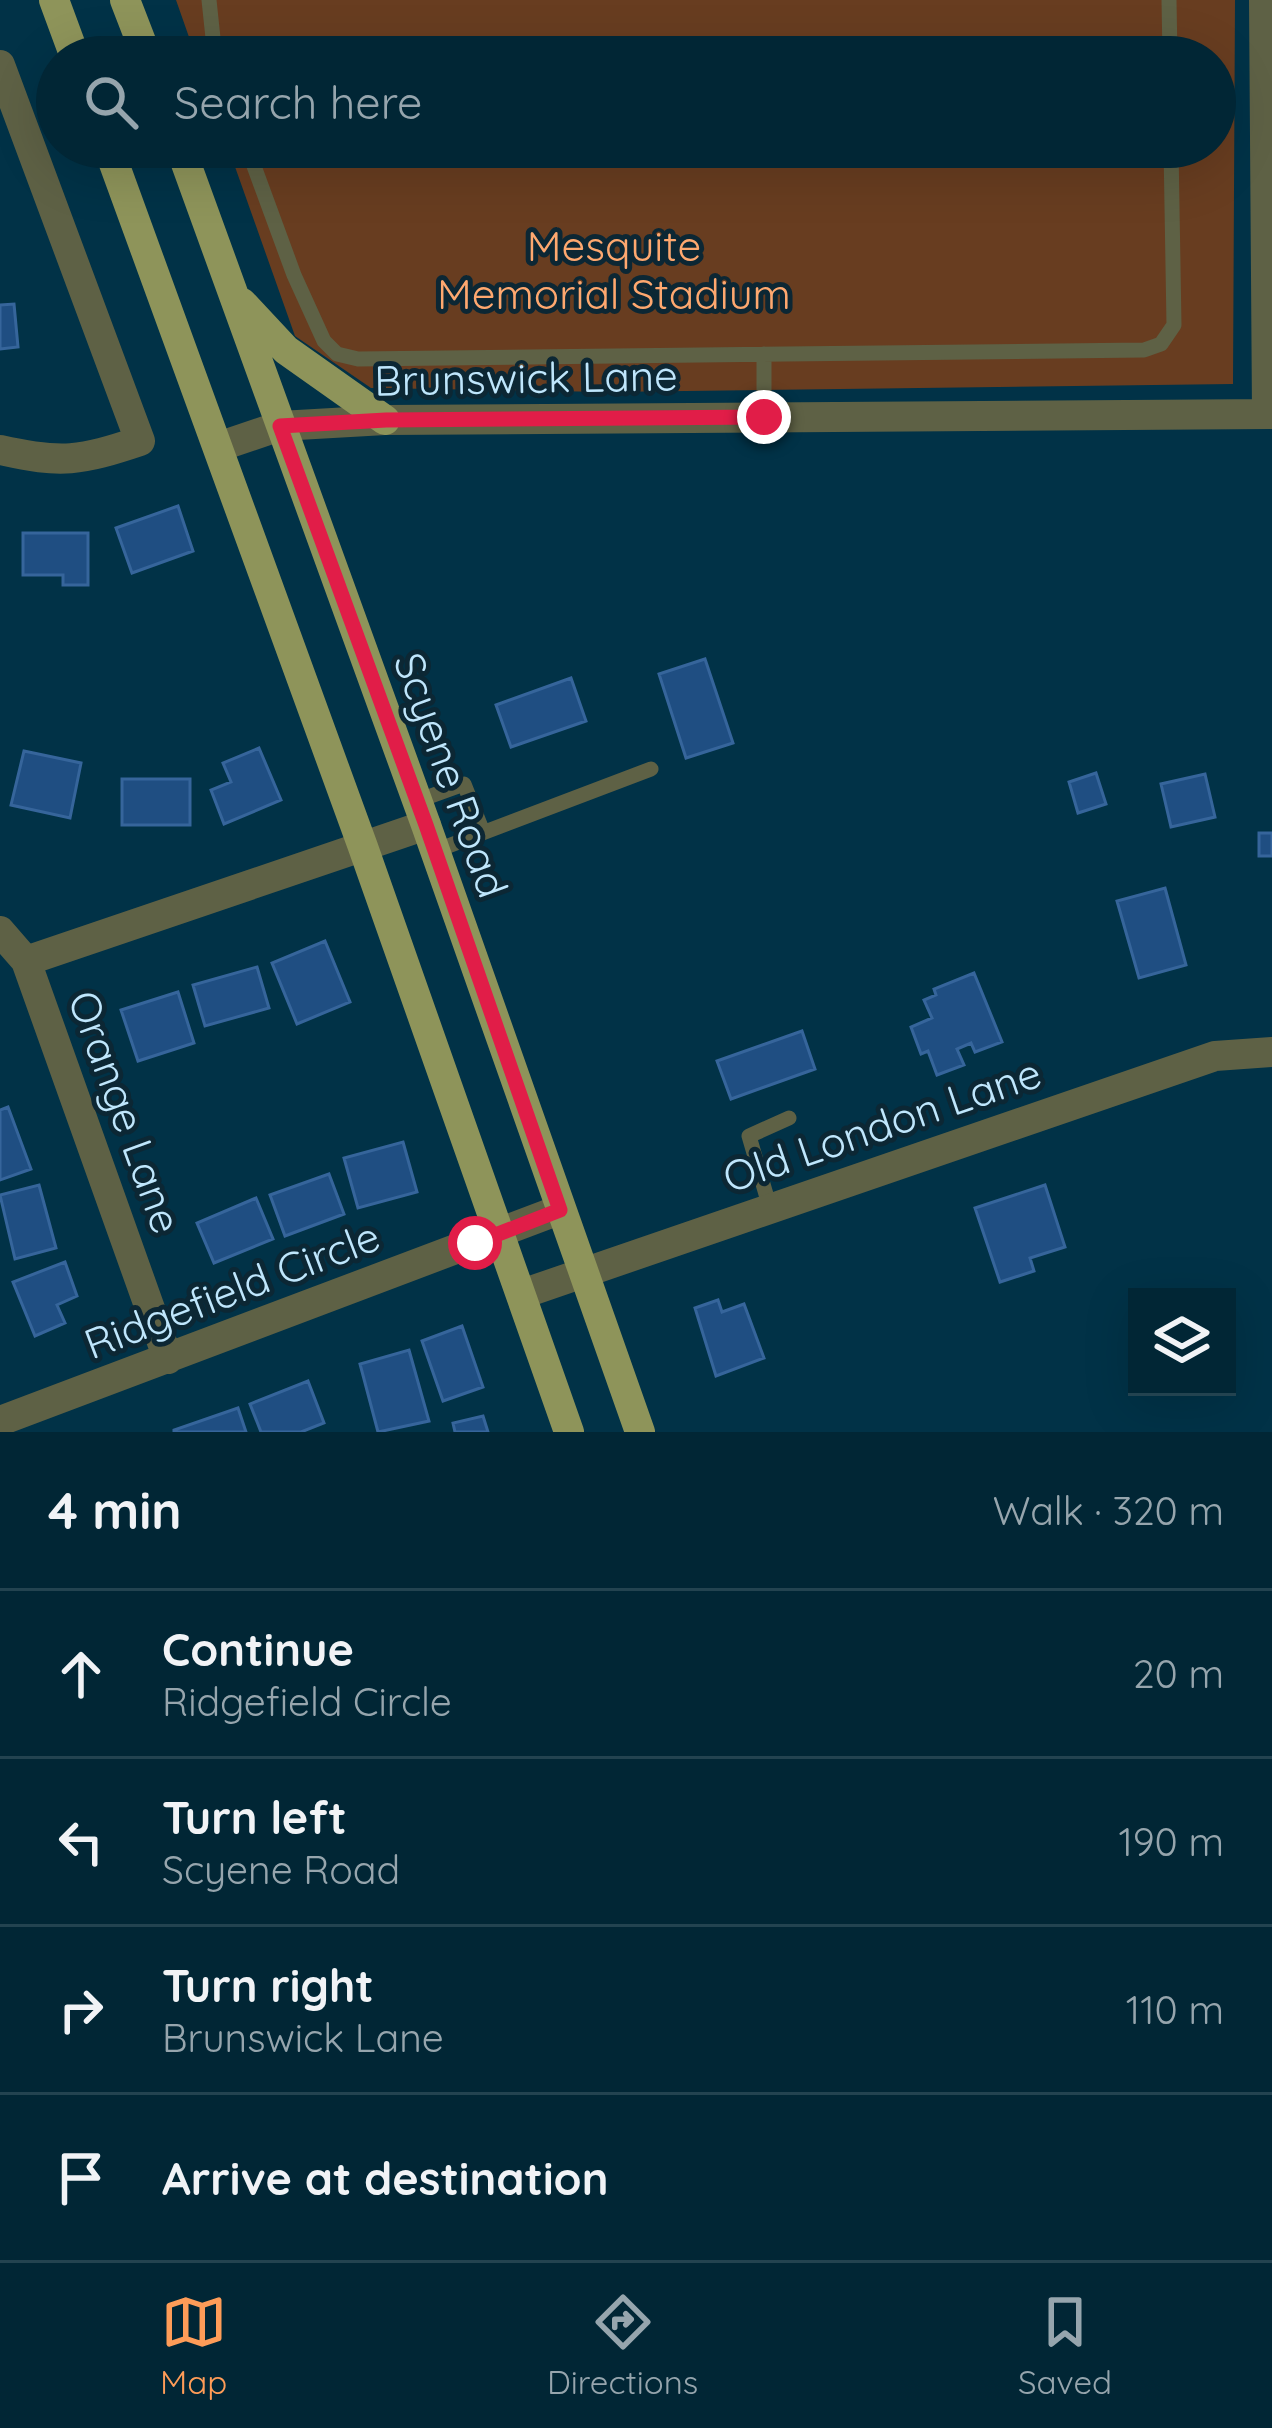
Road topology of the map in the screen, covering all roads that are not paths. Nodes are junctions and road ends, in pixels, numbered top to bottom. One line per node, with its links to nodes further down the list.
1 (54, 0): 6 (main road)
2 (125, 0): 7 (main road)
3 (209, 0): 8 (lane)
4 (1169, 0): 9 (lane)
5 (1264, 0): 11 (street)
6 (67, 36)
7 (139, 36)
8 (212, 36)
9 (1170, 36)
10 (0, 65): 12 (street)
11 (1269, 120): 20 (street)
12 (36, 162)
13 (38, 168): 25 (street)
14 (116, 168): 24 (main road)
15 (188, 168): 18 (main road, Scyene Road)
16 (255, 168): 19 (lane)
17 (1171, 168): 19 (lane)
18 (234, 293): 22 (main road); 23 (main road, Scyene Road)
19 (764, 355): 21 (lane)
20 (1270, 414): 21 (street, Brunswick Lane)
21 (764, 417): 22 (street, Brunswick Lane)
22 (386, 420): 23 (street, Brunswick Lane)
23 (280, 426): 24 (street, Brunswick Lane); 27 (main road, Scyene Road)
24 (218, 447): 29 (main road)
25 (0, 450)
26 (651, 769): 28 (lane)
27 (426, 826): 28 (lane); 28 (lane); 29 (street); 35 (main road, Scyene Road)
28 (483, 832)
29 (364, 847): 31 (street); 36 (main road)
30 (0, 931): 31 (street)
31 (26, 961): 39 (street, Orange Lane)
32 (1272, 1052): 34 (street, Old London Lane)
33 (789, 1118): 34 (lane)
34 (770, 1208): 37 (street, Old London Lane)
35 (560, 1210): 36 (street, Ridgefield Circle); 37 (main road, Scyene Road)
36 (501, 1233): 38 (main road); 39 (street, Ridgefield Circle)
37 (582, 1271): 38 (street, Old London Lane); 42 (main road, Scyene Road)
38 (522, 1294): 41 (main road)
39 (168, 1359): 40 (street, Ridgefield Circle)
40 (0, 1421)
41 (569, 1432)
42 (640, 1432)

